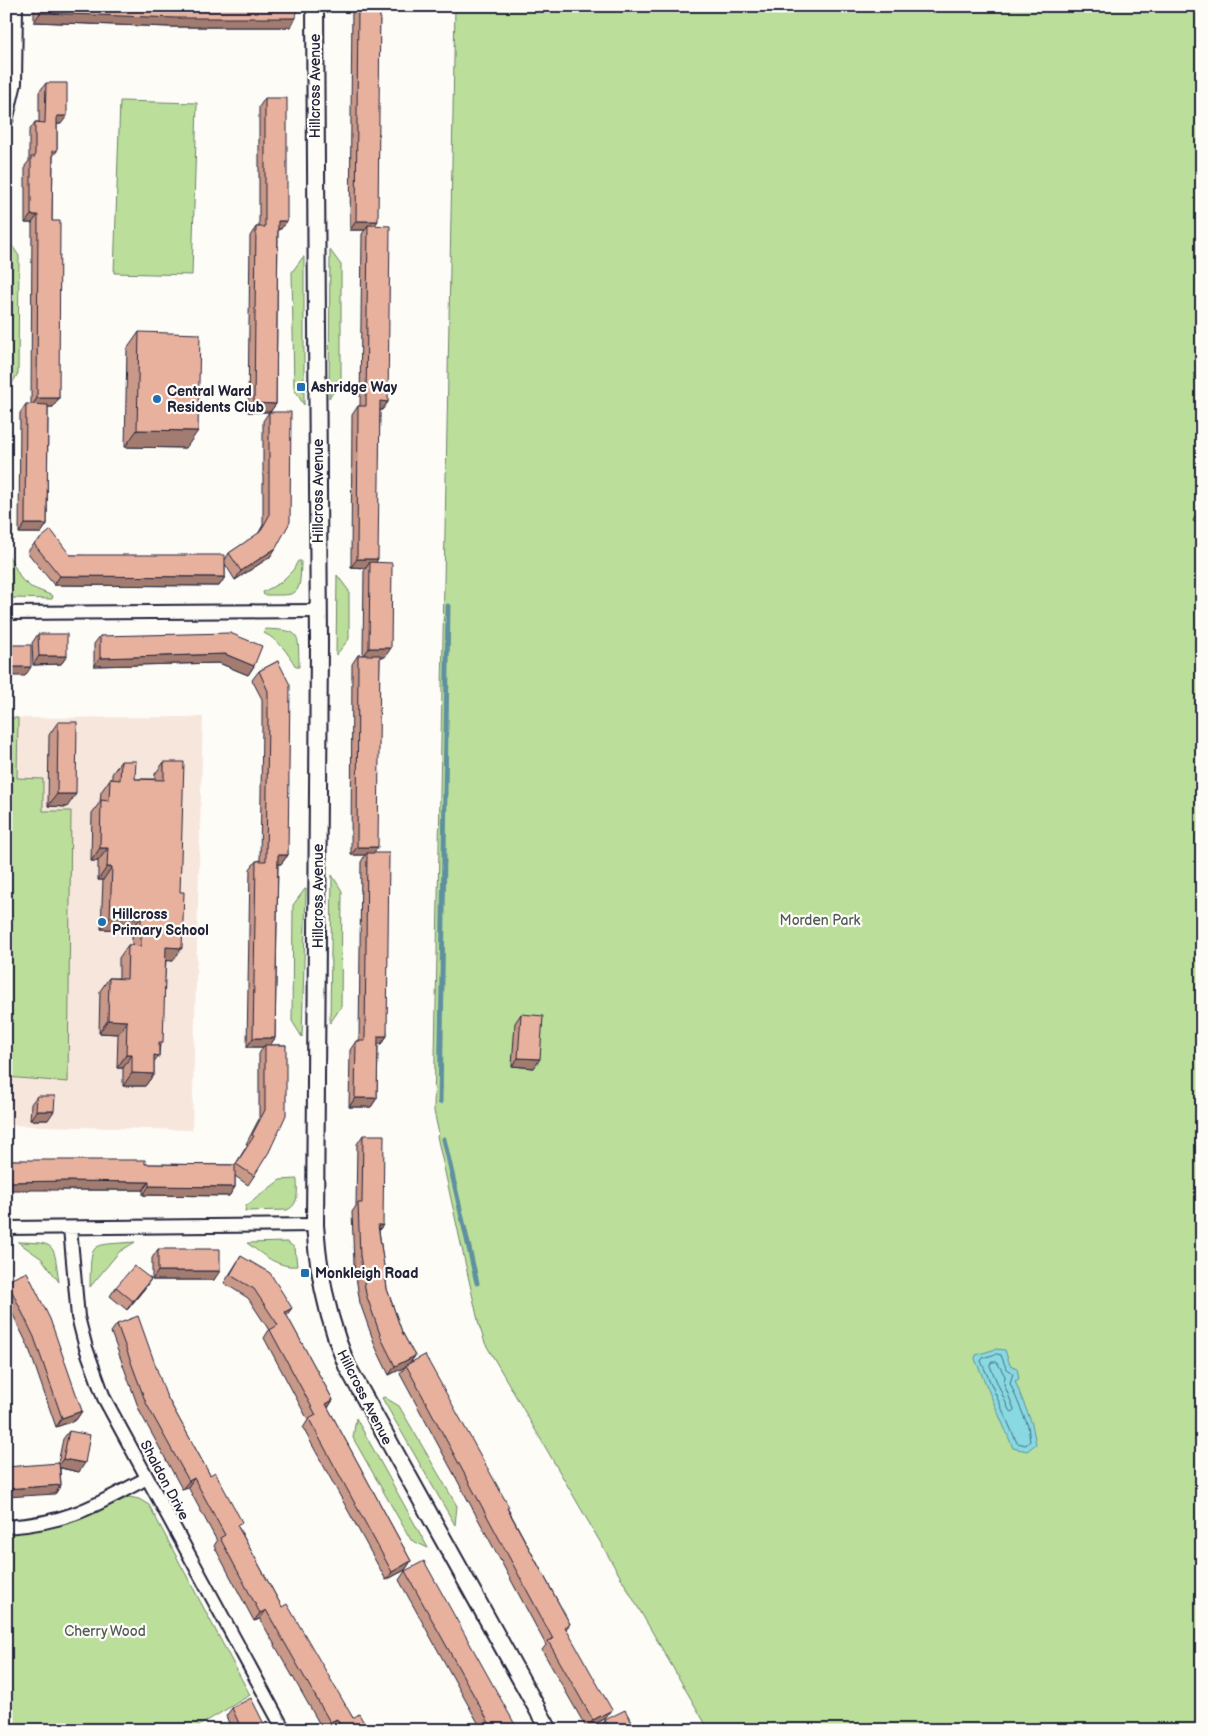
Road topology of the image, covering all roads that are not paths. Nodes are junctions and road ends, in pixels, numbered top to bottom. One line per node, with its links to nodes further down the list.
1 (16, 6): 3 (street)
2 (315, 6): 4 (street, Hillcross Avenue)
3 (6, 121)
4 (319, 611): 5 (street); 6 (street, Hillcross Avenue)
5 (6, 613)
6 (315, 1225): 8 (street); 12 (street, Hillcross Avenue)
7 (6, 1228): 8 (street)
8 (70, 1228): 9 (street, Shaldon Drive)
9 (147, 1478): 10 (street); 11 (street, Shaldon Drive)
10 (6, 1527)
11 (284, 1730)
12 (549, 1730)

